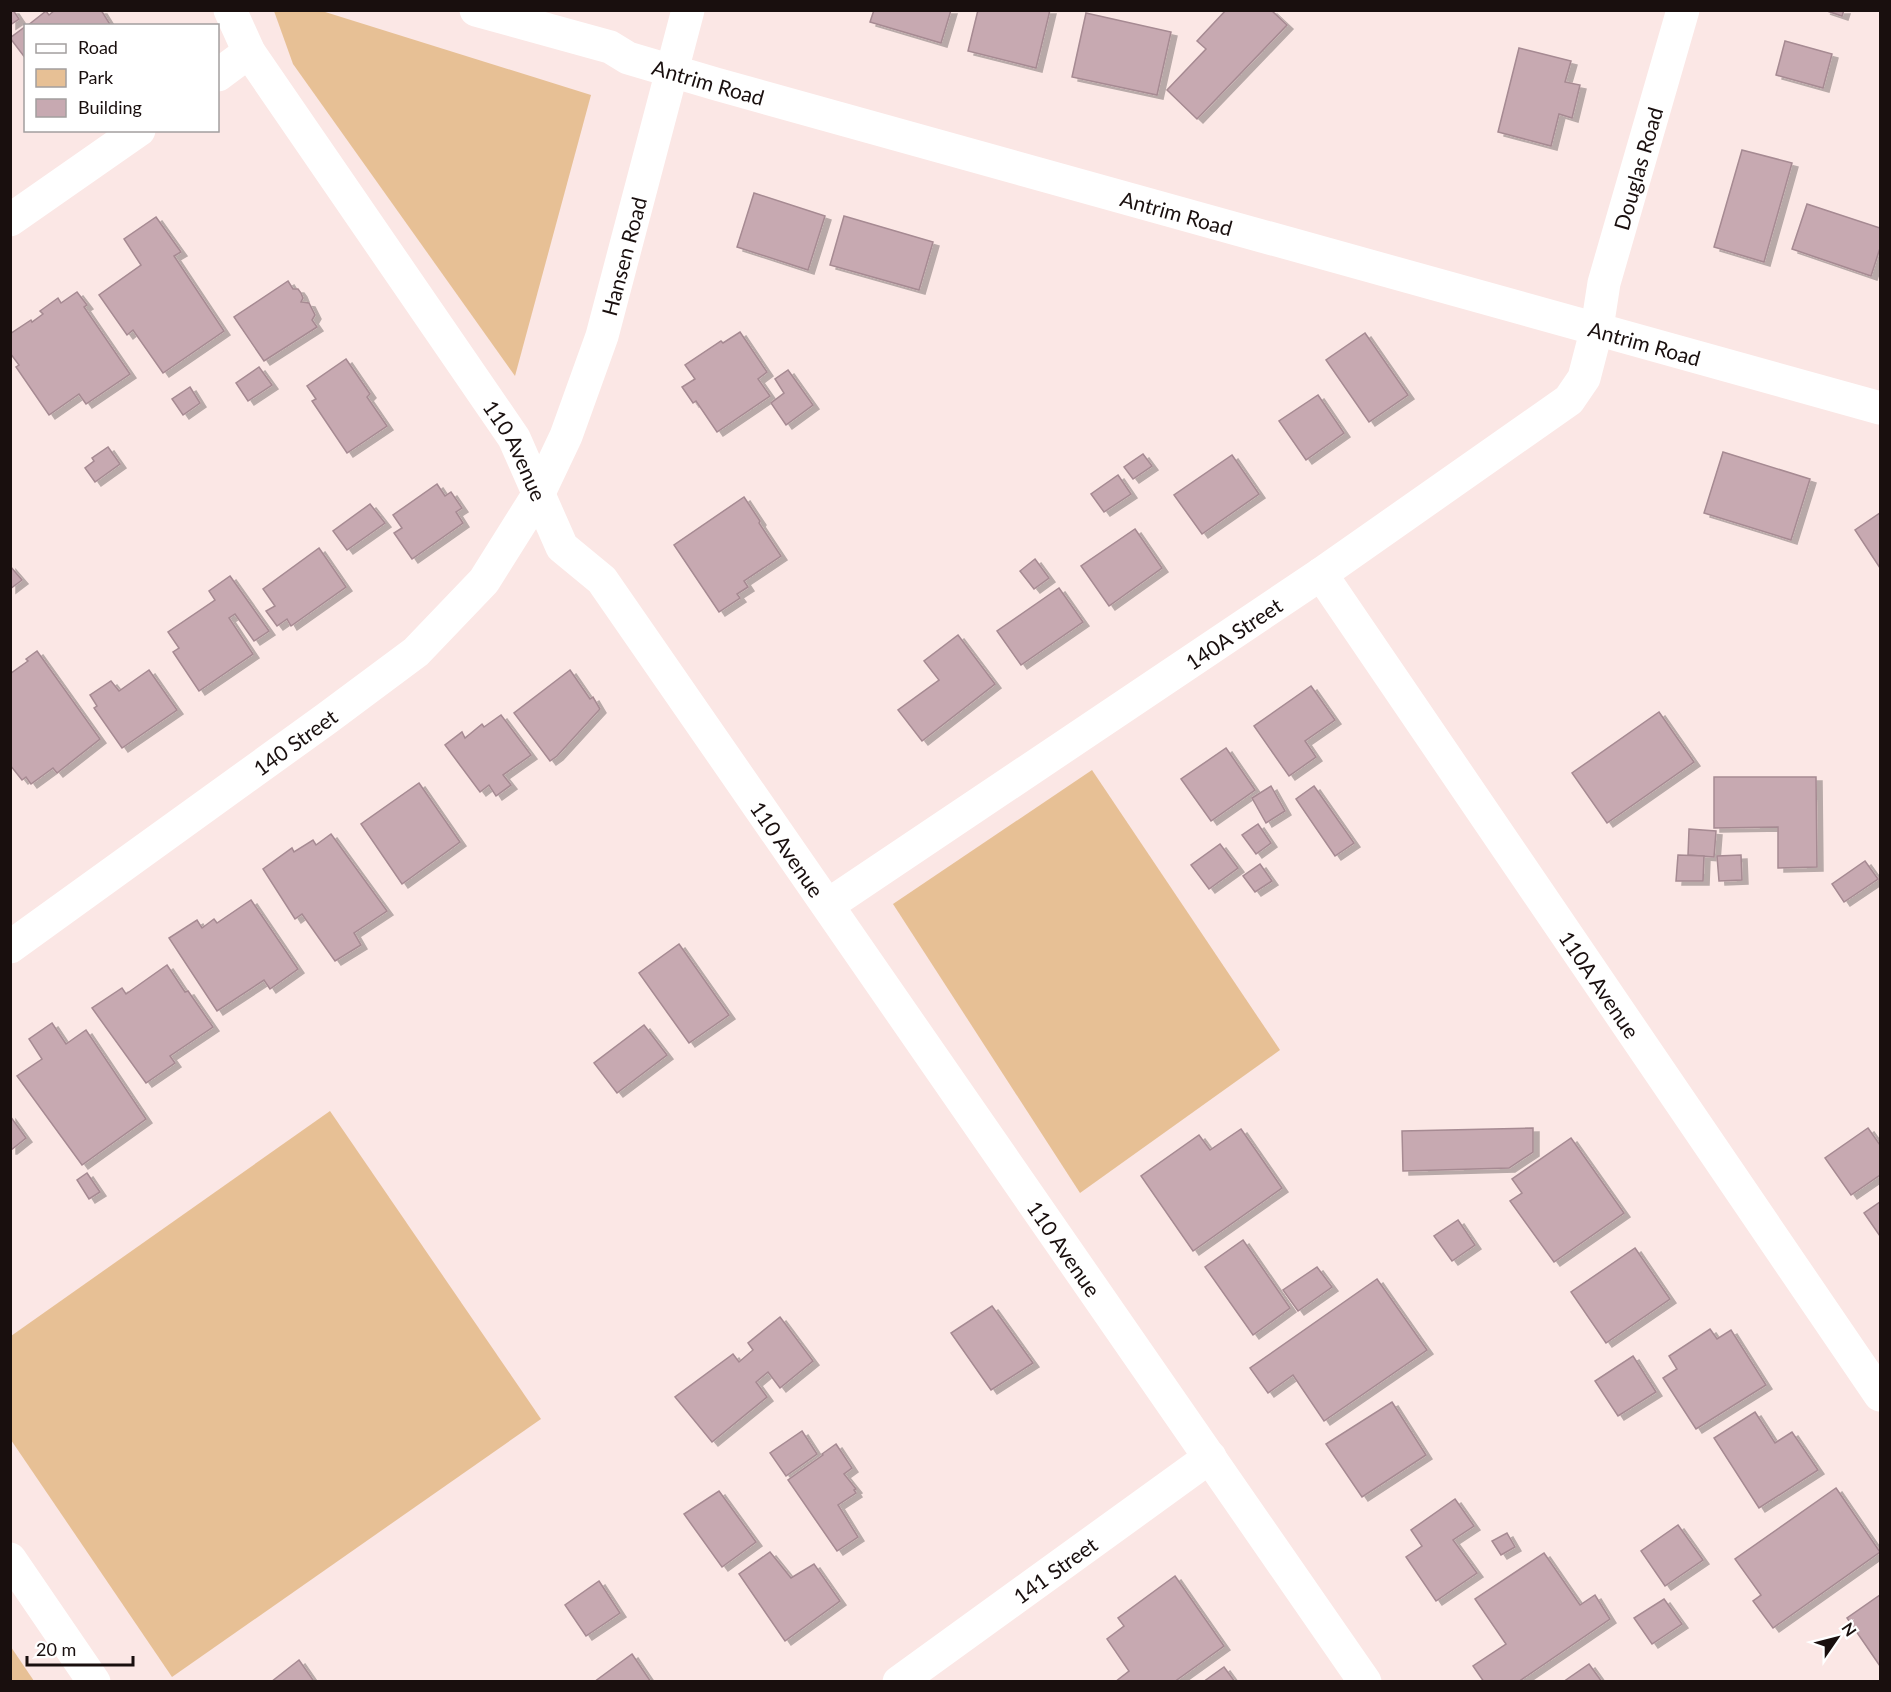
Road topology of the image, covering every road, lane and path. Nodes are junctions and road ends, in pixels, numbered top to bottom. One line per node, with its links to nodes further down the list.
1 (230, 10): 5 (street, 110 Avenue)
2 (477, 10): 6 (street, Antrim Road)
3 (688, 10): 6 (street, Hansen Road)
4 (1683, 10): 10 (street, Douglas Road)
5 (249, 52): 7 (street); 12 (street, 110 Avenue)
6 (673, 72): 10 (street, Antrim Road); 12 (street, Hansen Road)
7 (219, 74)
8 (136, 132): 9 (street)
9 (10, 220)
10 (1597, 328): 11 (street, Antrim Road); 13 (street, 140A Street)
11 (1881, 408)
12 (538, 495): 14 (street, 110 Avenue); 15 (street, 140 Street)
13 (1321, 574): 14 (street, 140A Street); 16 (street, 110A Avenue)
14 (828, 905): 17 (street, 110 Avenue)
15 (10, 947)
16 (1881, 1395)
17 (1210, 1457): 20 (street, 141 Street); 21 (street, 110 Avenue)
18 (10, 1559): 19 (street)
19 (94, 1682)
20 (899, 1682)
21 (1365, 1682)

